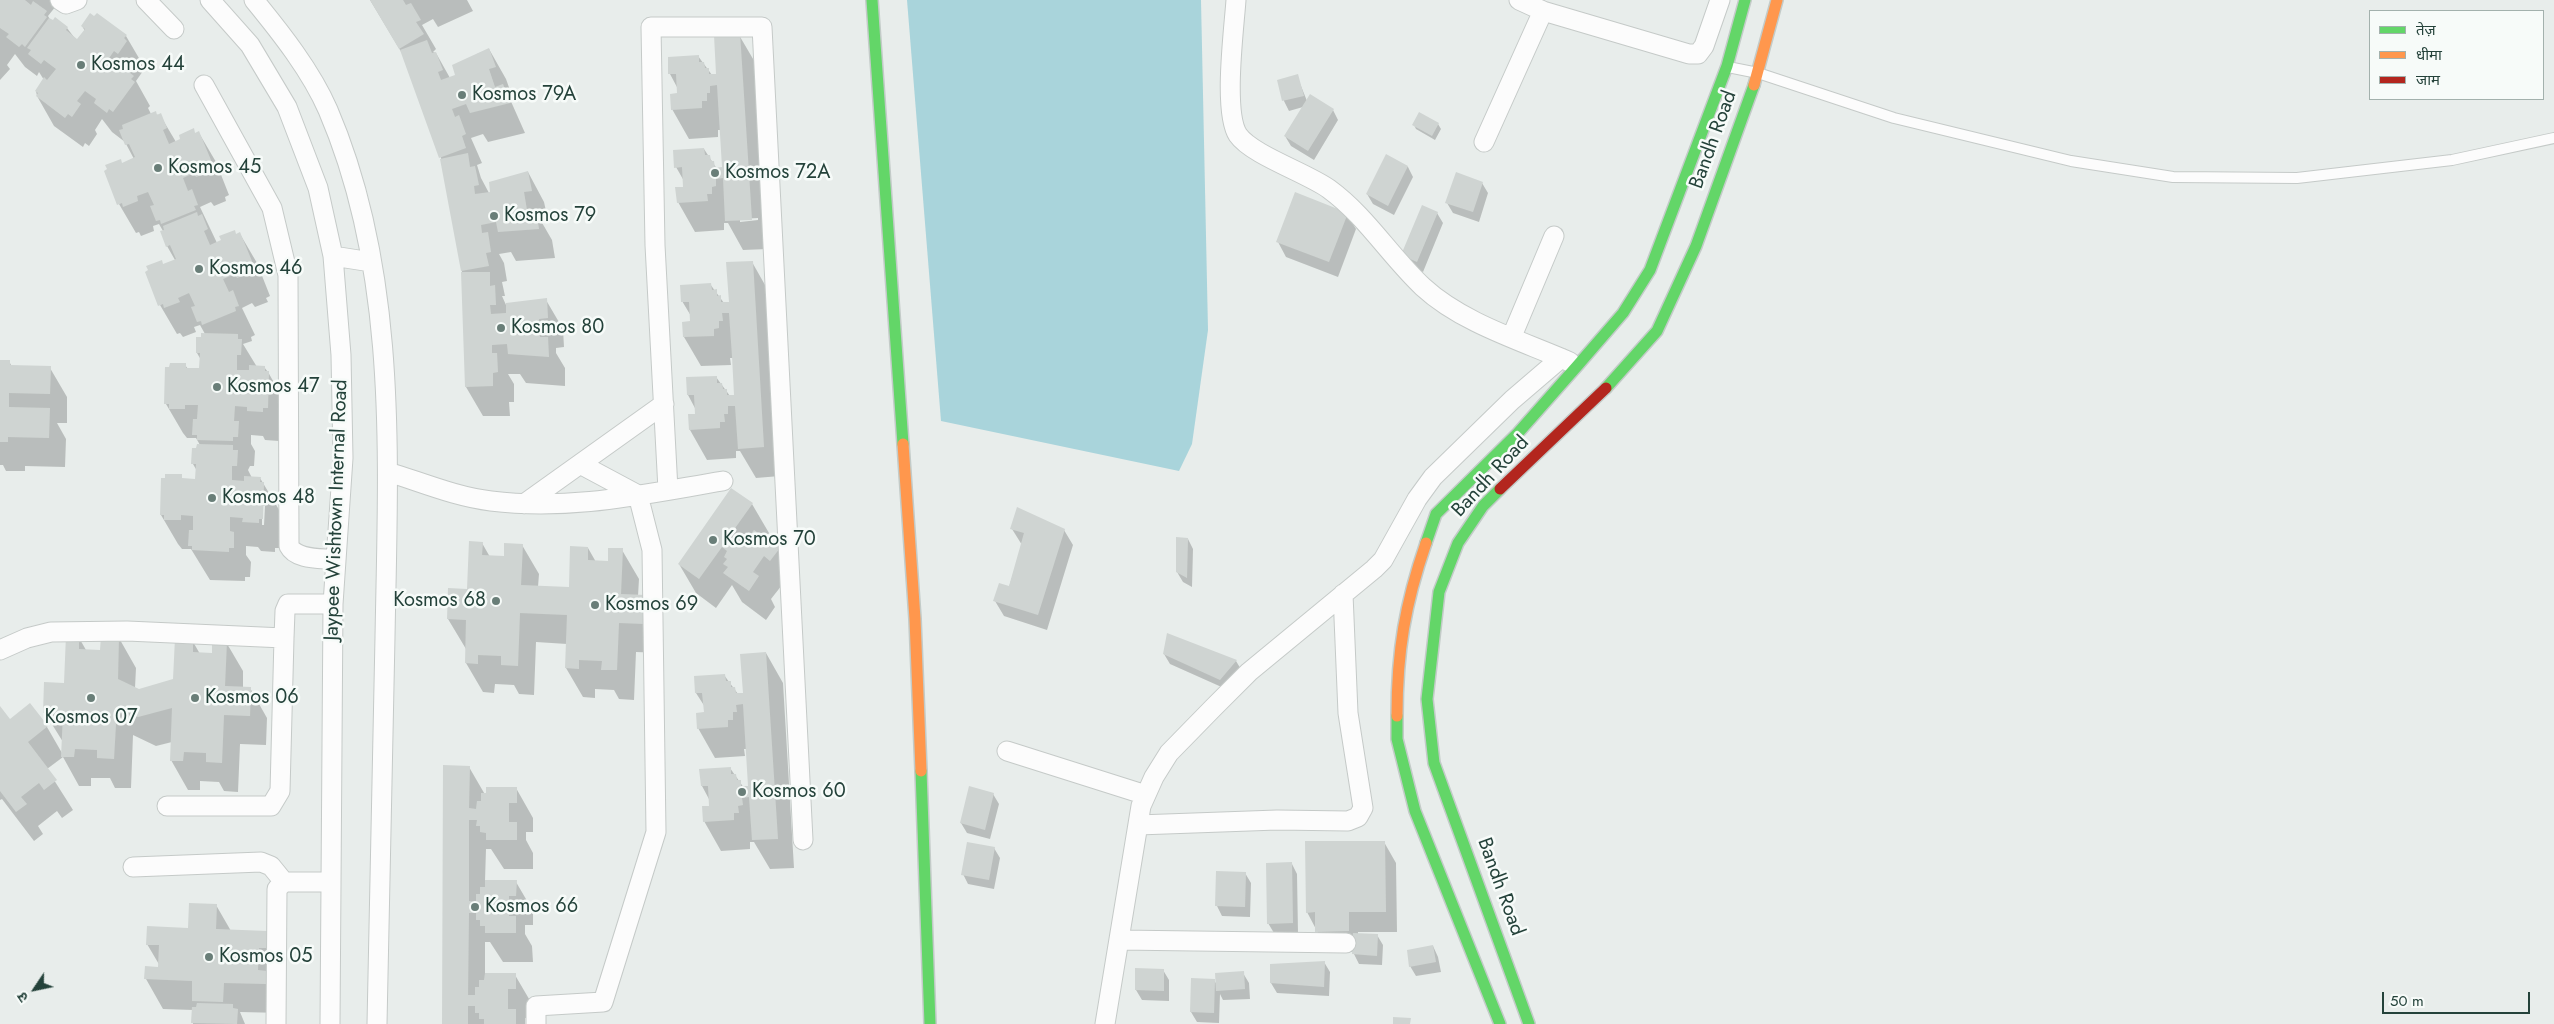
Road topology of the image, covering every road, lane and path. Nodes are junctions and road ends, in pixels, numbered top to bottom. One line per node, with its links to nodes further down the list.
1 (60, 0): 2 (street)
2 (77, 0)
3 (146, 0): 13 (street)
4 (210, 0): 20 (street, Jaypee Wishtown Internal Road)
5 (254, 0): 21 (street)
6 (872, 0): 51 (main road)
7 (1236, 0): 22 (street)
8 (1519, 0): 12 (street)
9 (1720, 0): 12 (street)
10 (1745, 0): 14 (main road, Bandh Road)
11 (1777, 0): 15 (main road, Bandh Road)
12 (1543, 11): 18 (street)
13 (174, 29)
14 (1727, 66): 15 (lane); 24 (main road, Bandh Road)
15 (1758, 73): 17 (lane); 54 (main road, Bandh Road)
16 (204, 85): 32 (street)
17 (2554, 138)
18 (1484, 142)
19 (1554, 236): 22 (street)
20 (333, 256): 21 (street); 32 (street, Jaypee Wishtown Internal Road)
21 (371, 262): 27 (street)
22 (1512, 336): 23 (street)
23 (1561, 358): 24 (street); 33 (street)
24 (1578, 365): 53 (main road, Bandh Road)
25 (664, 404): 26 (street); 29 (street); 41 (street)
26 (580, 464): 30 (street); 31 (street)
27 (388, 472): 31 (street); 49 (street)
28 (723, 481): 29 (street)
29 (668, 490): 30 (street)
30 (638, 495): 31 (street); 50 (street)
31 (524, 504)
32 (336, 560): 34 (street, Jaypee Wishtown Internal Road)
33 (1343, 594): 38 (street); 40 (street)
34 (333, 604): 35 (street); 44 (street, Jaypee Wishtown Internal Road)
35 (284, 638): 36 (street); 39 (street)
36 (0, 650)
37 (1007, 751): 38 (street)
38 (1146, 795): 40 (street)
39 (167, 806)
40 (1138, 825): 45 (street)
41 (802, 840)
42 (133, 867): 43 (street)
43 (284, 882): 44 (street); 47 (street)
44 (331, 882): 48 (street, Jaypee Wishtown Internal Road)
45 (1119, 940): 46 (street); 52 (street)
46 (1346, 943)
47 (276, 1024)
48 (330, 1024)
49 (377, 1024)
50 (536, 1024)
51 (930, 1024)
52 (1105, 1024)
53 (1500, 1024)
54 (1529, 1024)

